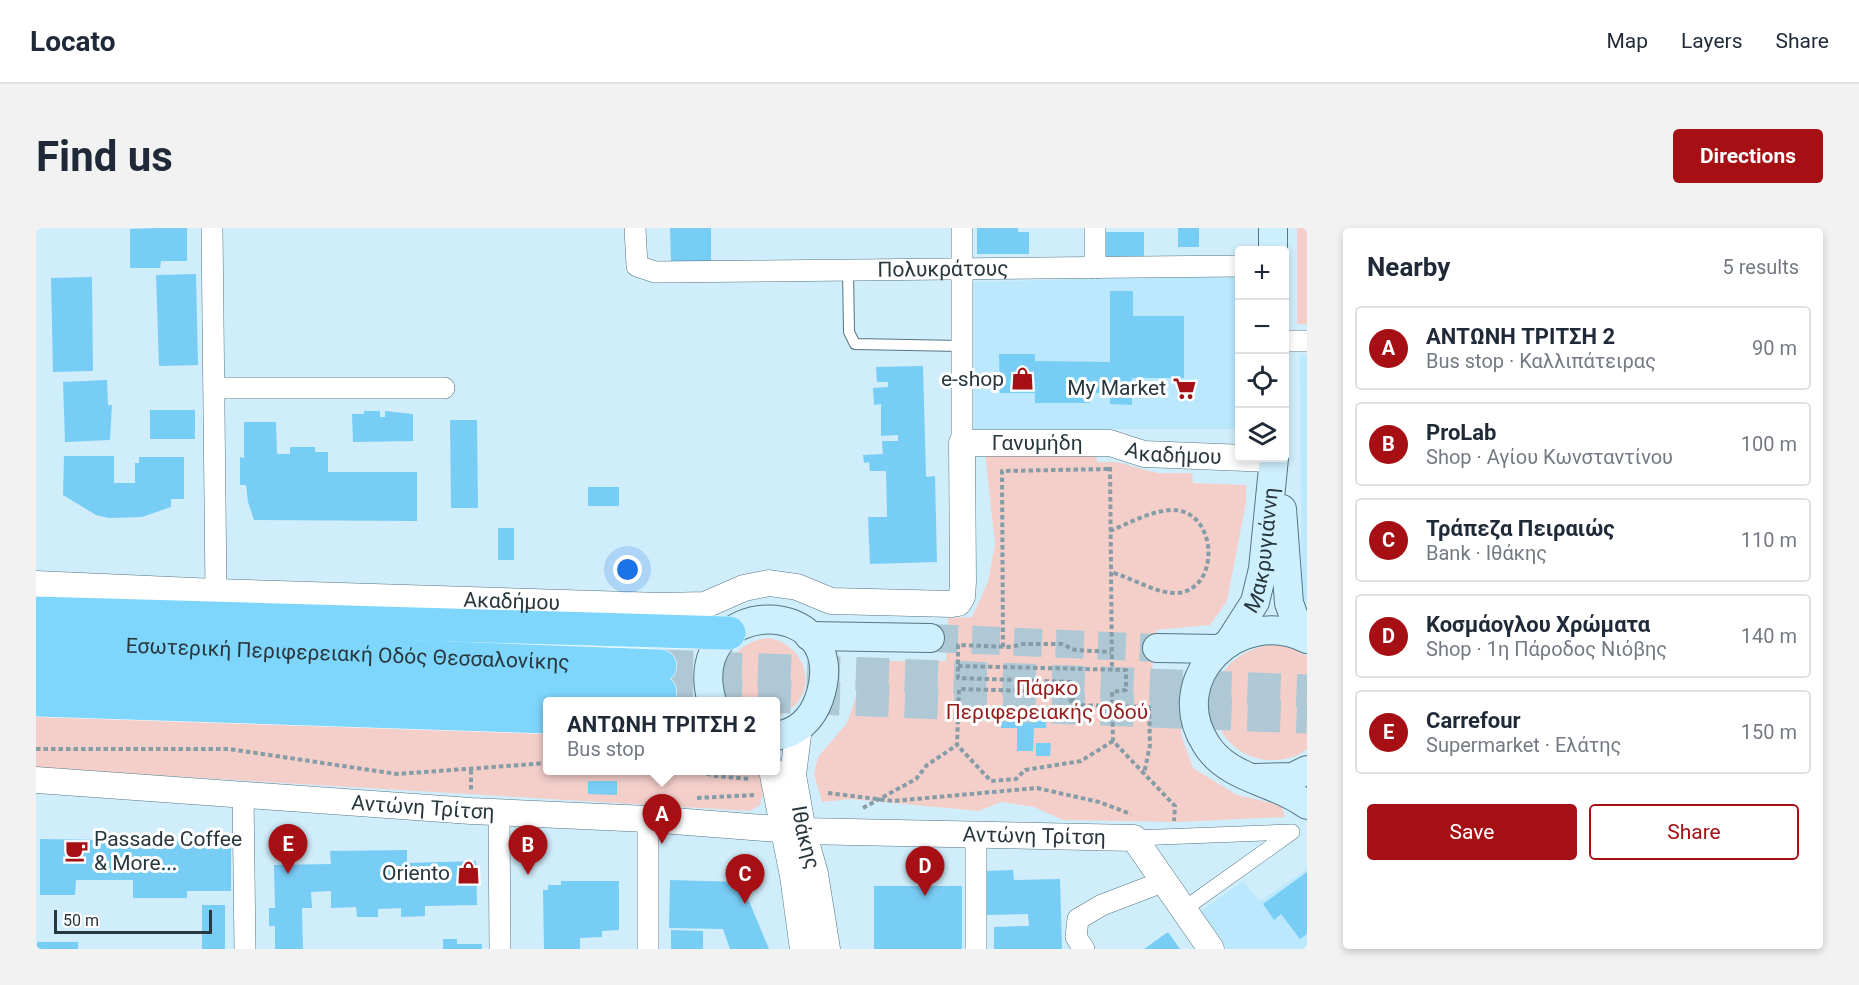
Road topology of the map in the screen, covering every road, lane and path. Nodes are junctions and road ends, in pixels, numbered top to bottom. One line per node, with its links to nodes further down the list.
1 (212, 228): 14 (street)
2 (635, 228): 10 (street, Πολυκράτους)
3 (962, 228): 8 (street)
4 (1095, 228): 9 (street)
5 (1273, 228): 6 (main road)
6 (1273, 246)
7 (1235, 266): 9 (street, Πολυκράτους)
8 (963, 268): 9 (street, Πολυκράτους); 10 (street, Πολυκράτους); 13 (street)
9 (1095, 268)
10 (848, 271): 13 (lane)
11 (1289, 341): 12 (street)
12 (1307, 341)
13 (962, 346): 17 (street)
14 (214, 388): 15 (street); 23 (street)
15 (444, 388)
16 (1110, 442): 17 (street, Γανυμήδη); 18 (street, Ακαδήμου); 19 (path)
17 (962, 443): 23 (street, Ακαδήμου)
18 (1274, 464): 28 (main road, Μακρυγιάννη); 31 (main road, Μακρυγιάννη)
19 (1110, 469): 20 (path); 32 (path)
20 (1110, 531): 21 (path); 21 (path)
21 (1110, 572): 33 (path)
22 (36, 584): 23 (street, Ακαδήμου)
23 (216, 592)
24 (36, 613): 25 (highway)
25 (729, 633): 26 (main road); 39 (main road)
26 (809, 636): 27 (main road); 37 (main road, Ιθάκης)
27 (880, 637): 29 (main road); 37 (main road)
28 (1304, 637): 31 (main road, Μακρυγιάννη)
29 (930, 638)
30 (36, 642): 35 (highway, Εσωτερική Περιφερειακή Οδός Θεσσαλονίκης)
31 (1225, 645): 38 (main road, Μακρυγιάννη); 38 (main road)
32 (1003, 647): 33 (path); 34 (path)
33 (1111, 652): 36 (path)
34 (958, 666): 36 (path); 41 (path)
35 (36, 669)
36 (1112, 669): 42 (path)
37 (822, 689): 44 (main road, Ιθάκης)
38 (1195, 694): 53 (main road, Μακρυγιάννη)
39 (711, 697)
40 (36, 700): 43 (highway)
41 (1073, 705): 42 (path); 46 (path)
42 (1112, 706): 45 (path); 50 (path)
43 (543, 717)
44 (787, 732): 63 (street, Ιθάκης)
45 (1113, 741): 46 (path); 50 (path)
46 (957, 745): 57 (path)
47 (36, 749): 48 (path)
48 (543, 763)
49 (1307, 770): 53 (main road, Μακρυγιάννη)
50 (1144, 774): 65 (path)
51 (711, 775): 52 (path)
52 (766, 775): 63 (street, Ιθάκης)
53 (1254, 778): 58 (main road, Μακρυγιάννη)
54 (36, 780): 56 (street, Αντώνη Τρίτση)
55 (828, 793): 57 (path)
56 (243, 794): 60 (street, Αντώνη Τρίτση); 68 (street)
57 (876, 799): 59 (path); 62 (path)
58 (1307, 805)
59 (860, 811)
60 (499, 813): 61 (street, Αντώνη Τρίτση); 69 (street)
61 (648, 819): 63 (street, Αντώνη Τρίτση); 70 (street)
62 (1133, 826): 64 (street, Αντώνη Τρίτση); 65 (street); 66 (street)
63 (793, 830): 64 (street, Αντώνη Τρίτση); 71 (street, Ιθάκης); 72 (street, Ιθάκης)
64 (976, 835): 73 (street)
65 (1173, 837): 67 (street)
66 (1165, 881): 67 (street); 74 (street)
67 (1184, 909): 75 (street)
68 (245, 949)
69 (500, 949)
70 (648, 949)
71 (803, 949)
72 (827, 949)
73 (976, 949)
74 (1084, 949)
75 (1211, 949)

